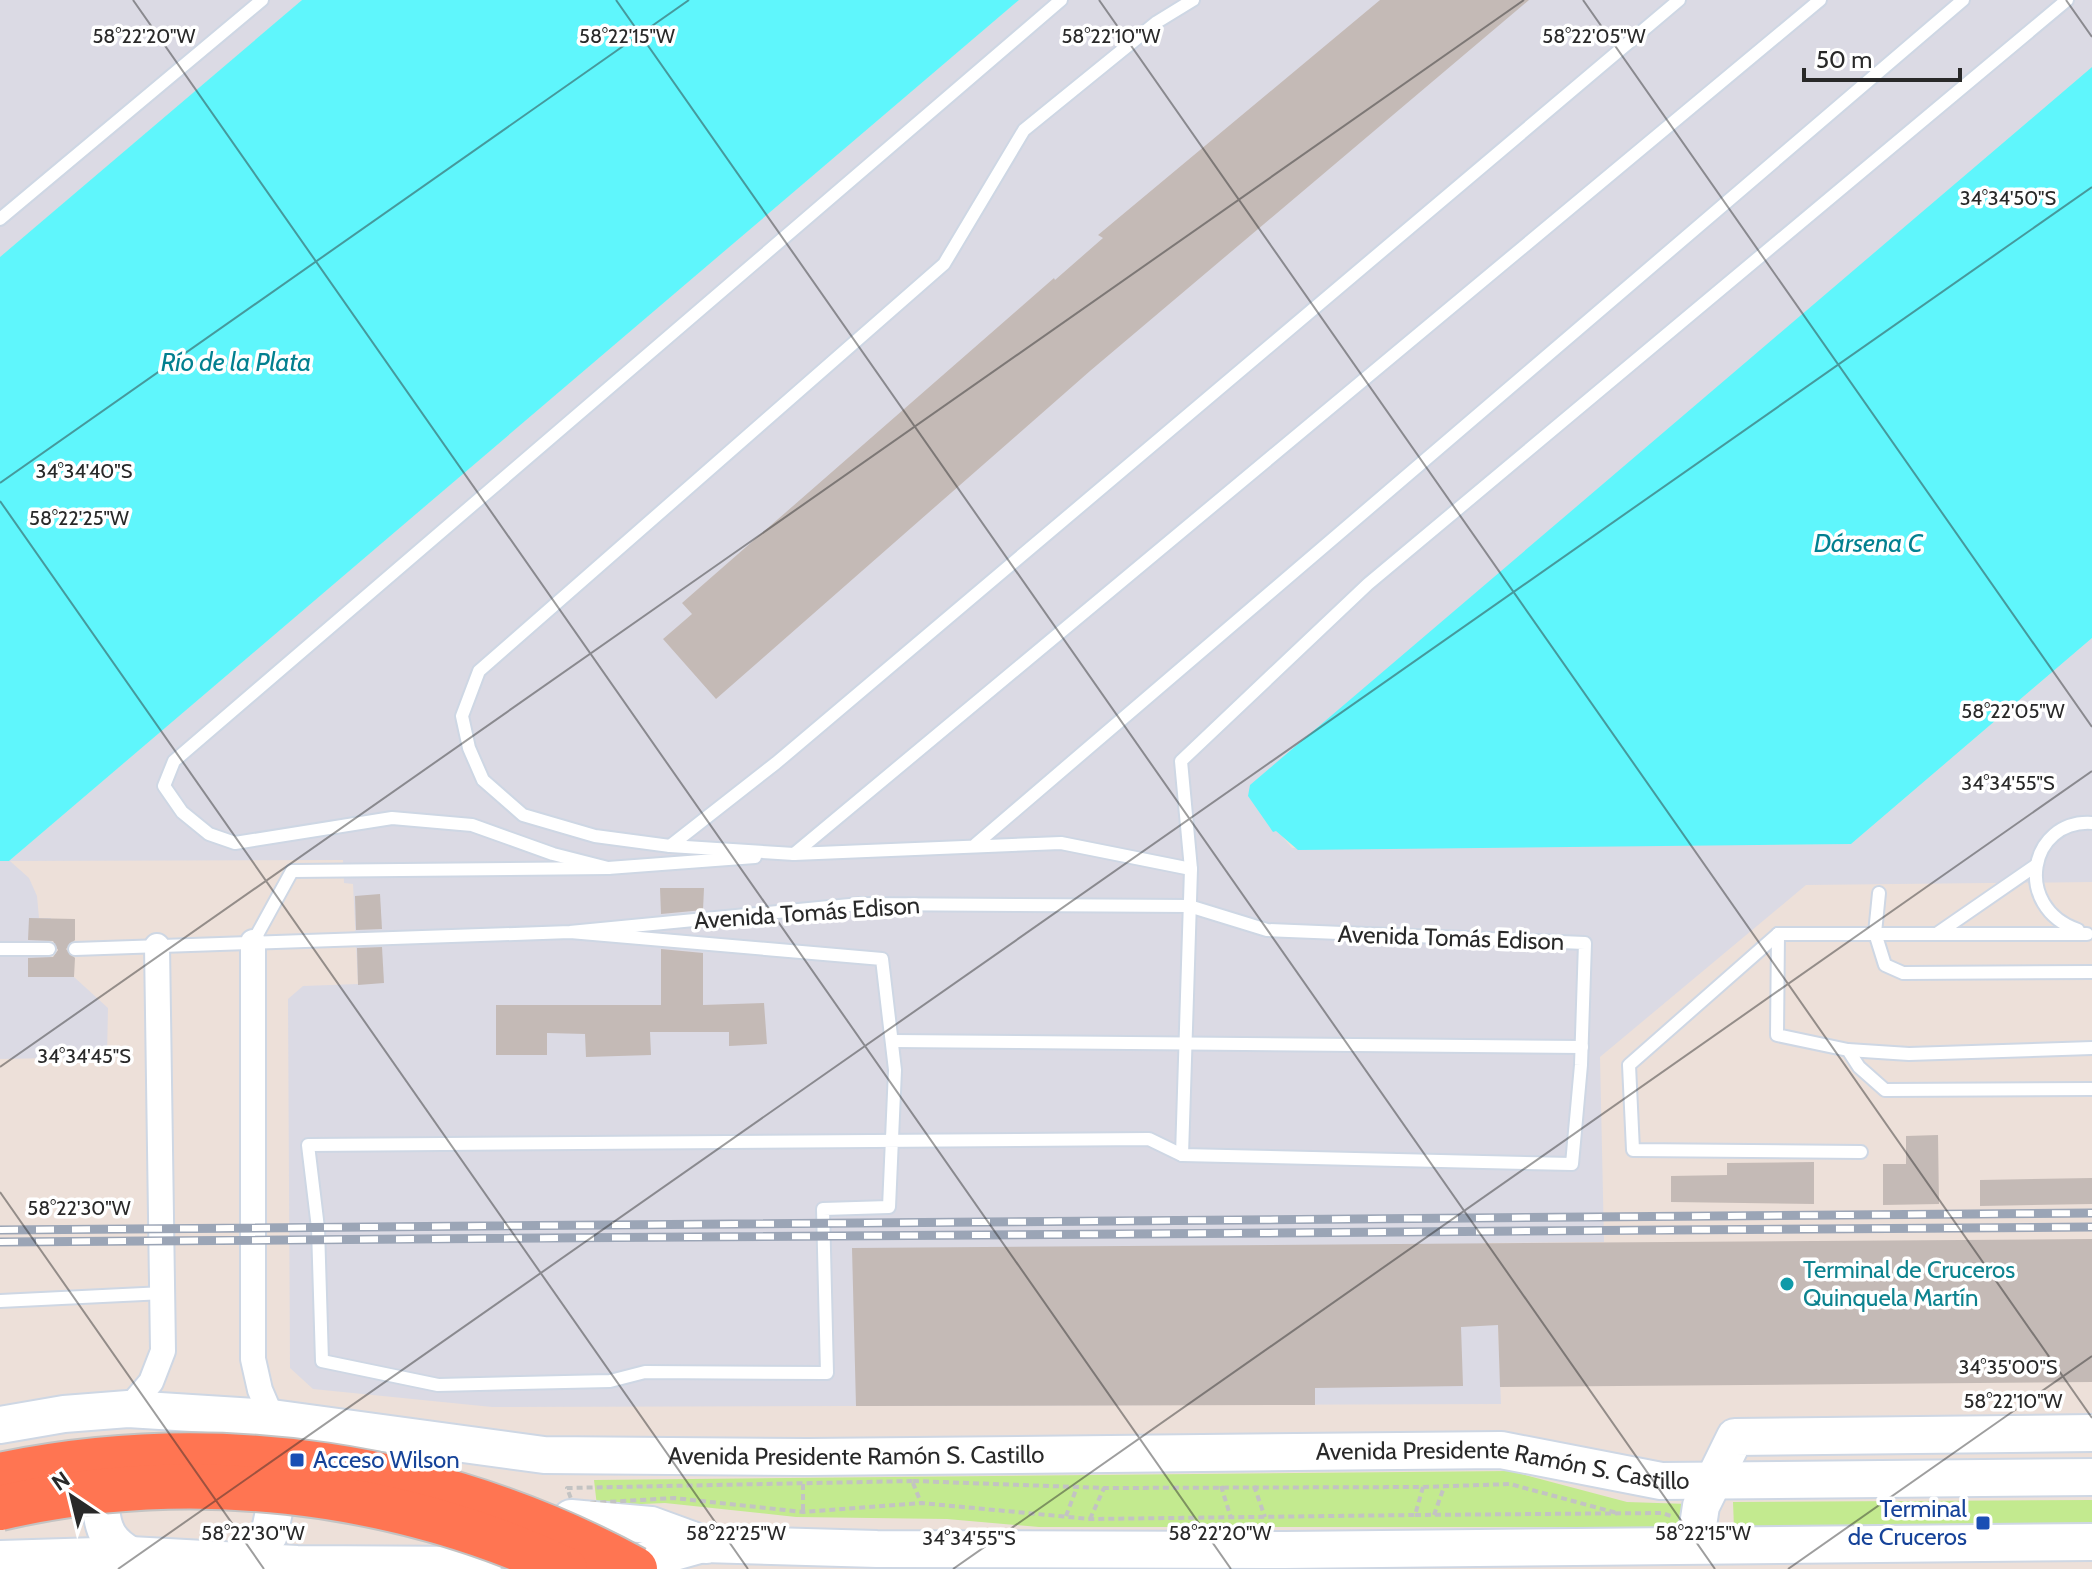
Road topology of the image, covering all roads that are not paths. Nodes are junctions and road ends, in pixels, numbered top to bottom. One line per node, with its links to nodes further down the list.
1 (262, 0): 8 (lane)
2 (1061, 0): 16 (lane)
3 (1193, 0): 13 (lane)
4 (1679, 0): 13 (lane)
5 (1820, 0): 14 (lane)
6 (1963, 0): 12 (lane)
7 (2067, 0): 17 (lane)
8 (0, 219)
9 (2092, 808): 10 (lane)
10 (2078, 822): 11 (lane); 15 (lane)
11 (2092, 823)
12 (976, 844): 14 (lane); 17 (lane)
13 (670, 846): 14 (lane)
14 (794, 854): 16 (lane)
15 (2035, 866): 22 (lane); 23 (lane)
16 (608, 868): 25 (lane)
17 (1191, 869): 19 (lane)
18 (1879, 893): 21 (lane)
19 (1189, 906): 20 (lane, Avenida Tomás Edison); 32 (lane); 33 (lane, Avenida Tomás Edison)
20 (570, 932): 25 (lane, Avenida Tomás Edison); 31 (lane)
21 (1875, 933): 22 (lane); 24 (lane); 30 (lane)
22 (1938, 933): 23 (lane)
23 (2090, 933)
24 (1778, 934): 35 (lane); 38 (lane)
25 (253, 942): 26 (lane, Avenida Tomás Edison); 43 (street)
26 (157, 946): 29 (lane, Avenida Tomás Edison); 40 (street)
27 (0, 949): 28 (lane)
28 (49, 949)
29 (75, 949)
30 (2092, 972)
31 (893, 1041): 32 (lane); 37 (lane)
32 (1185, 1043): 33 (lane); 39 (lane)
33 (1582, 1047): 39 (lane)
34 (2092, 1048): 35 (lane)
35 (1848, 1050): 36 (lane)
36 (2092, 1089)
37 (891, 1142): 37 (lane); 39 (lane)
38 (1861, 1152)
39 (1182, 1155)
40 (164, 1293): 41 (lane); 42 (street)
41 (0, 1301)
42 (128, 1409): 43 (main road, Avenida Presidente Ramón S. Castillo); 44 (main road, Avenida Presidente Ramón S. Castillo)
43 (272, 1418): 48 (main road, Avenida Presidente Ramón S. Castillo)
44 (0, 1425)
45 (2092, 1433): 48 (main road, Avenida Presidente Ramón S. Castillo)
46 (0, 1475): 61 (highway, bridge)
47 (2092, 1477): 48 (main road, Avenida Presidente Ramón S. Castillo)
48 (1712, 1482): 55 (main road)
49 (275, 1507): 60 (main road)
50 (0, 1508): 63 (highway, bridge)
51 (101, 1508): 59 (main road)
52 (571, 1518): 54 (main road)
53 (2092, 1542): 56 (main road)
54 (703, 1544): 58 (main road); 61 (main road); 64 (main road)
55 (1712, 1545): 56 (main road); 58 (main road)
56 (1886, 1556)
57 (0, 1559): 59 (main road)
58 (866, 1559)
59 (152, 1561): 60 (main road)
60 (232, 1563): 62 (main road)
61 (640, 1564)
62 (469, 1566)
63 (565, 1569)
64 (740, 1569)

